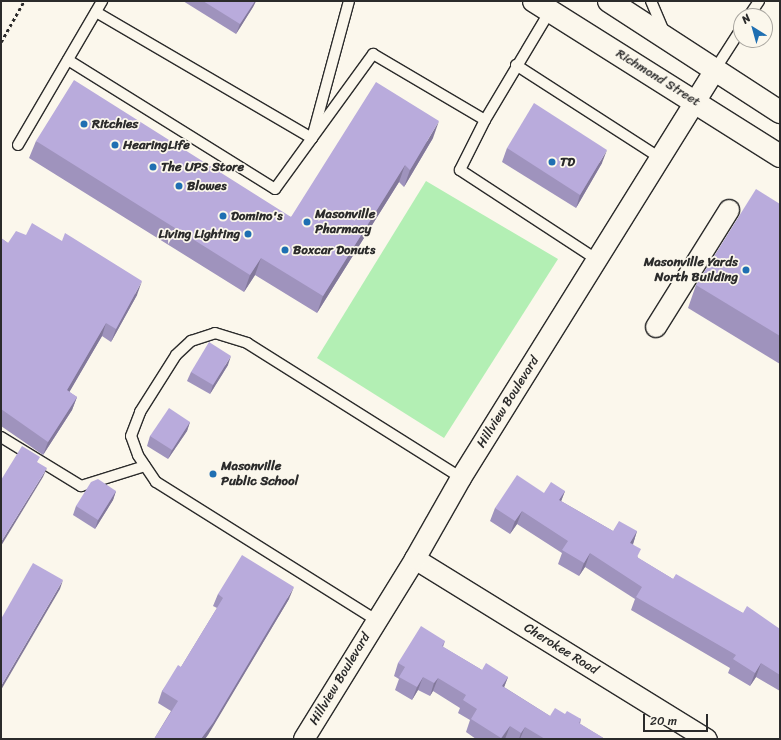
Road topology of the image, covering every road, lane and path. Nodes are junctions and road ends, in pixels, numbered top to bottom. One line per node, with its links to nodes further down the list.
1 (24, 1): 10 (path)
2 (102, 1): 7 (lane)
3 (349, 1): 17 (lane)
4 (609, 1): 8 (main road)
5 (651, 1): 8 (lane)
6 (542, 6): 12 (lane); 14 (main road, Richmond Street)
7 (96, 12): 11 (lane); 17 (lane)
8 (666, 36): 13 (main road)
9 (733, 41): 13 (lane)
10 (1, 42)
11 (68, 60): 17 (lane); 18 (lane)
12 (516, 65): 16 (lane); 20 (lane)
13 (716, 68): 14 (street, Hillview Boulevard); 15 (main road)
14 (695, 100): 19 (main road, Richmond Street); 20 (street, Hillview Boulevard)
15 (780, 112)
16 (485, 120): 17 (lane); 22 (lane)
17 (312, 138)
18 (18, 145)
19 (780, 156)
20 (659, 157): 22 (street, Hillview Boulevard)
21 (729, 210): 23 (street)
22 (596, 259): 26 (street, Hillview Boulevard)
23 (656, 327)
24 (1, 437): 25 (lane)
25 (145, 466): 26 (lane); 28 (lane)
26 (461, 478): 27 (street, Hillview Boulevard)
27 (415, 559): 28 (street, Hillview Boulevard); 30 (street, Cherokee Road)
28 (376, 620): 29 (street, Hillview Boulevard)
29 (304, 739)
30 (708, 739)

